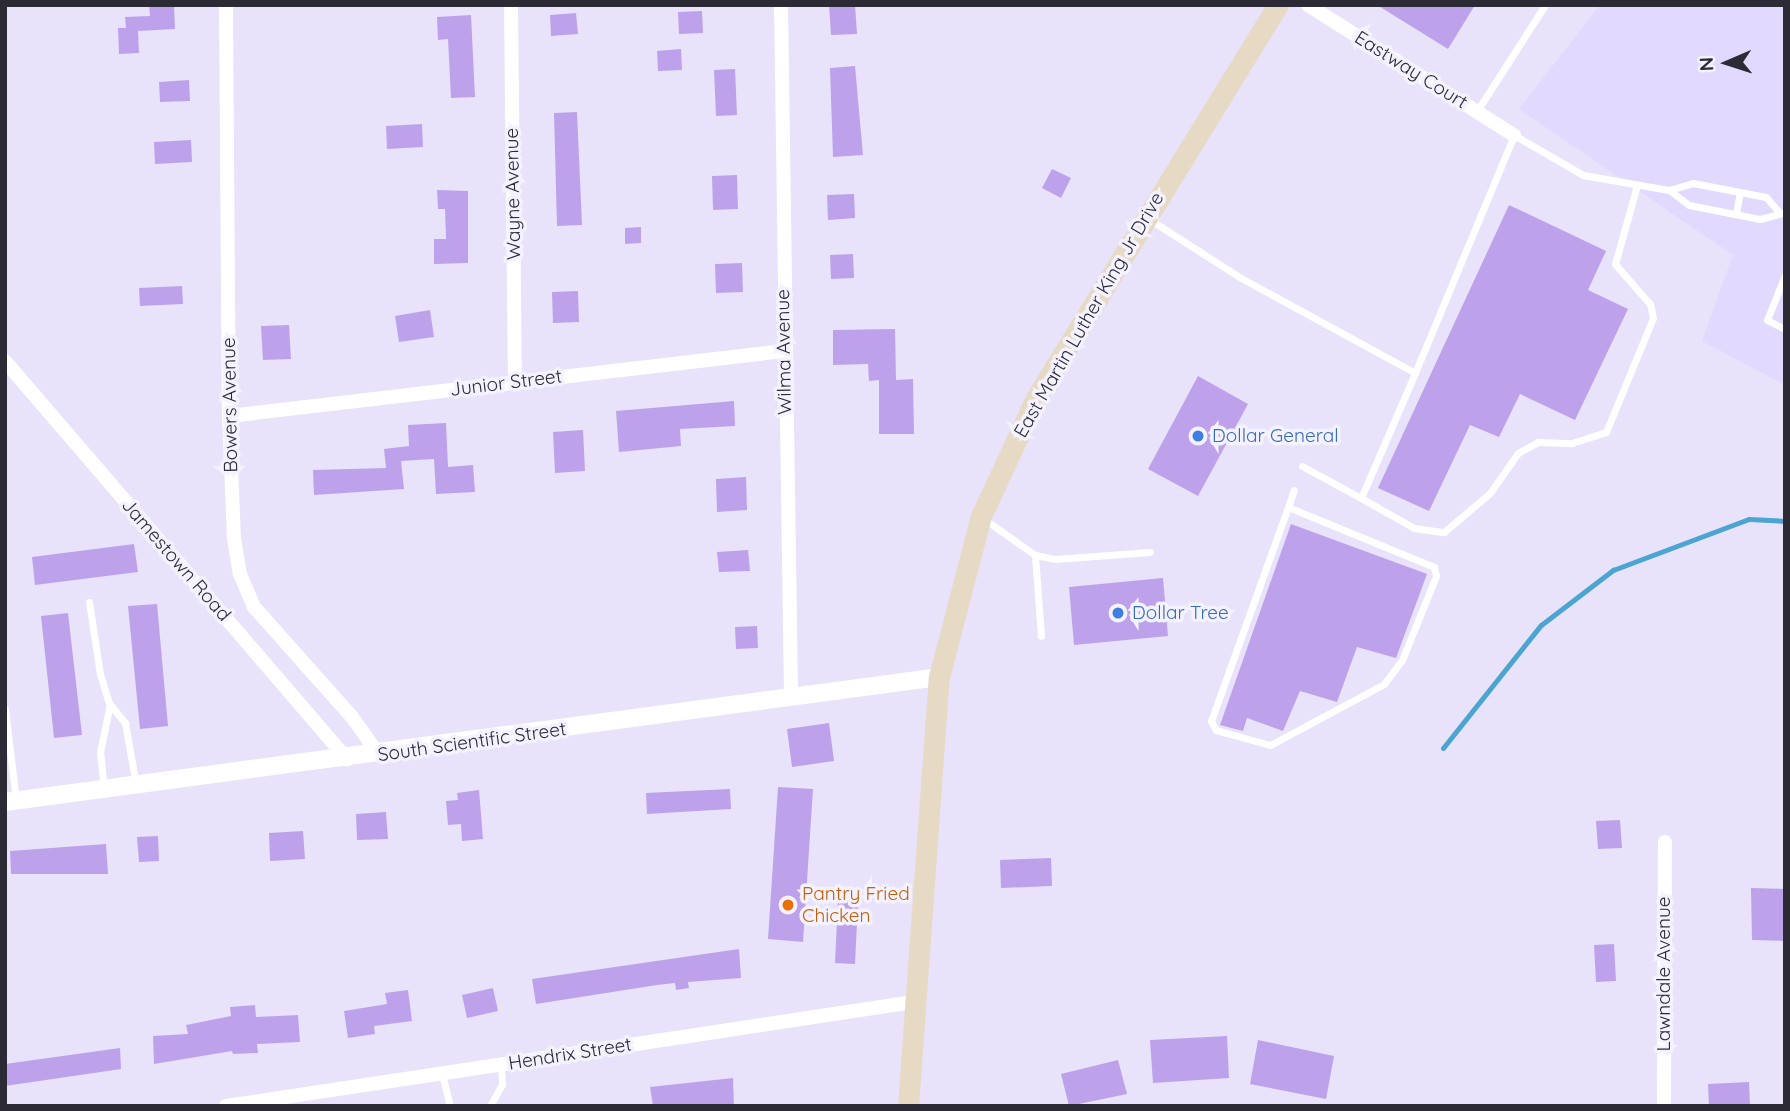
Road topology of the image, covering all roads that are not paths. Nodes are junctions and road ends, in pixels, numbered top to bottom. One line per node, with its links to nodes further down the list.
1 (226, 5): 21 (street, Bowers Avenue)
2 (511, 5): 20 (street, Wayne Avenue)
3 (781, 5): 17 (street, Wilma Avenue)
4 (1278, 5): 14 (main road, East Martin Luther King Jr Drive)
5 (1308, 5): 7 (street, Eastway Court)
6 (1545, 5): 7 (lane)
7 (1477, 111): 8 (street, Eastway Court)
8 (1514, 135): 9 (lane); 19 (lane)
9 (1637, 185): 10 (lane); 24 (lane)
10 (1669, 190): 11 (lane); 13 (lane)
11 (1740, 192): 12 (lane); 13 (lane)
12 (1783, 213): 13 (lane)
13 (1736, 214)
14 (1146, 217): 19 (lane); 26 (main road, East Martin Luther King Jr Drive)
15 (1785, 275): 16 (lane)
16 (1785, 329)
17 (784, 351): 20 (street, Junior Street); 32 (street, Wilma Avenue)
18 (5, 361): 36 (street, Jamestown Road)
19 (1415, 373): 24 (lane)
20 (515, 382): 21 (street, Junior Street)
21 (229, 416): 35 (street, Bowers Avenue)
22 (1302, 466): 24 (lane)
23 (1294, 490): 25 (lane)
24 (1361, 498)
25 (1288, 507): 25 (lane)
26 (981, 516): 28 (lane); 31 (main road, East Martin Luther King Jr Drive)
27 (1150, 552): 28 (lane)
28 (1035, 555): 30 (lane)
29 (89, 602): 33 (lane)
30 (1041, 636)
31 (939, 677): 32 (street, South Scientific Street); 41 (main road, East Martin Luther King Jr Drive)
32 (790, 698): 35 (street, South Scientific Street)
33 (110, 704): 37 (lane); 38 (lane)
34 (5, 709): 39 (lane)
35 (379, 755): 36 (street, South Scientific Street)
36 (347, 759): 37 (street, South Scientific Street)
37 (136, 785): 38 (street, South Scientific Street)
38 (104, 789): 39 (street, South Scientific Street)
39 (11, 801)
40 (1665, 842): 48 (street, Lawndale Avenue)
41 (914, 1002): 42 (street, Hendrix Street); 47 (main road, East Martin Luther King Jr Drive)
42 (501, 1064): 43 (street, Hendrix Street); 44 (lane)
43 (442, 1073): 45 (street, Hendrix Street); 46 (lane)
44 (493, 1104)
45 (226, 1106)
46 (450, 1106)
47 (908, 1106)
48 (1664, 1106)

